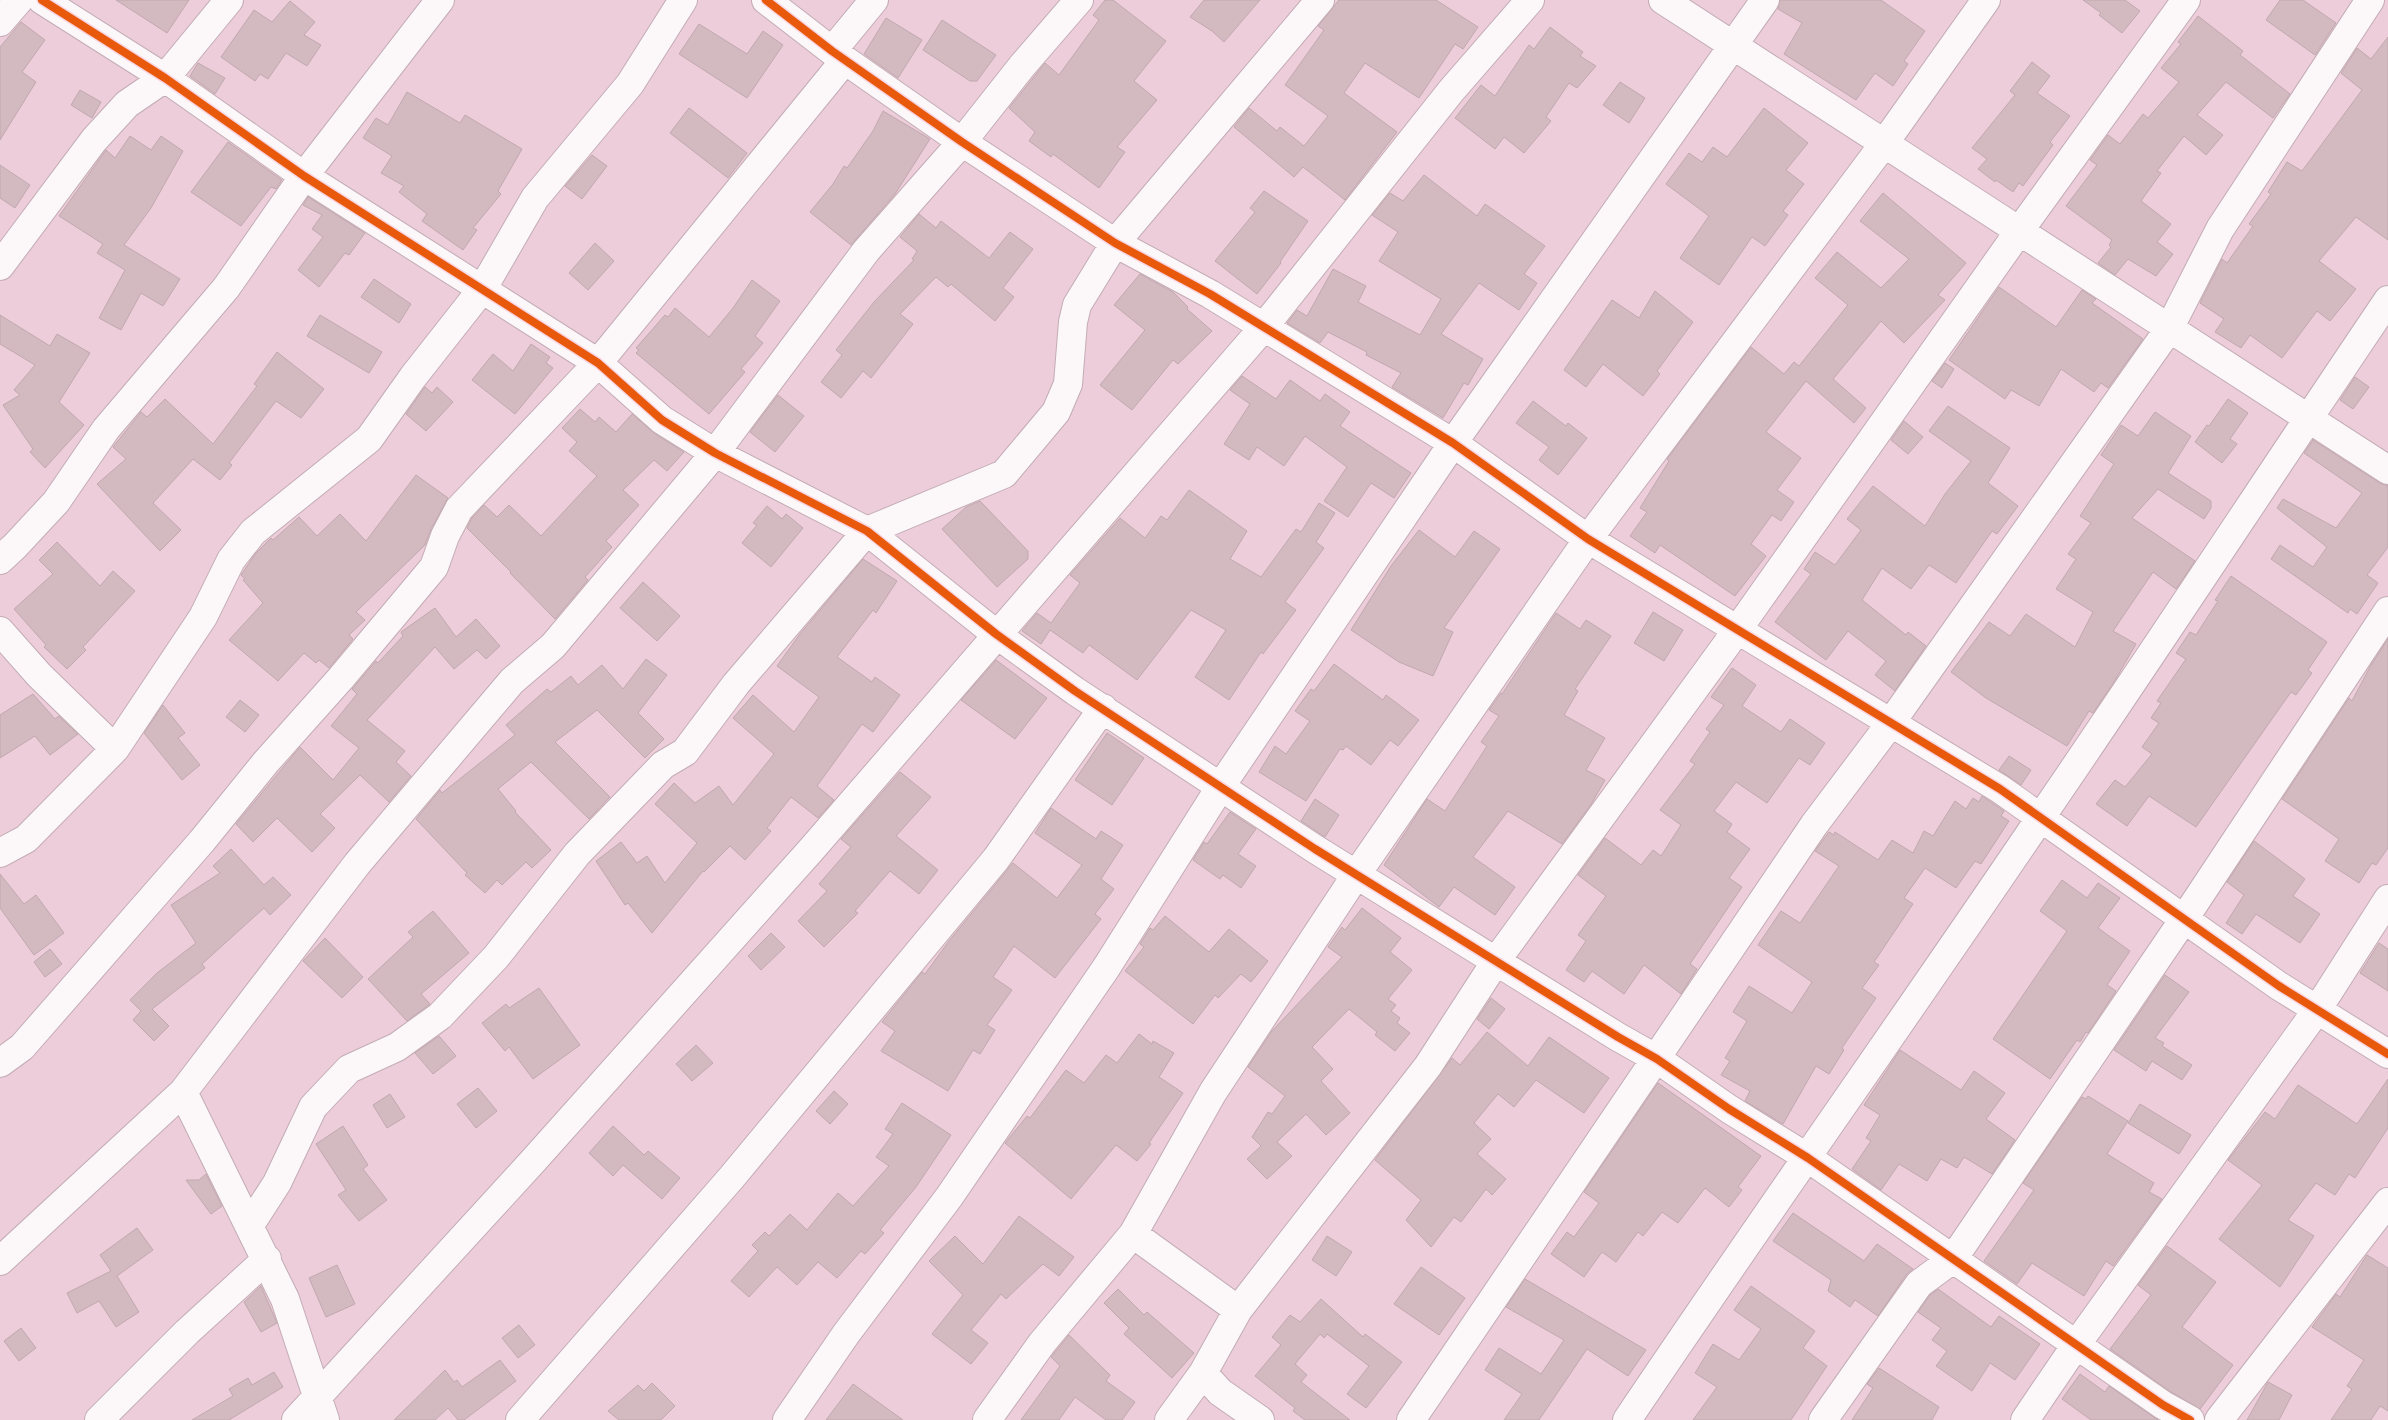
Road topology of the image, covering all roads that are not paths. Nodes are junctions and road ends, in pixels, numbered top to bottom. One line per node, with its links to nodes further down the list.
1 (19, 0): 16 (street)
2 (42, 0): 19 (street)
3 (229, 0): 19 (street)
4 (440, 0): 22 (street)
5 (683, 0): 26 (street)
6 (766, 0): 18 (street)
7 (874, 0): 18 (street)
8 (1079, 0): 20 (street)
9 (1320, 0): 24 (street)
10 (1530, 0): 28 (street)
11 (1663, 0): 17 (street)
12 (1765, 0): 17 (street)
13 (1986, 0): 21 (street)
14 (2186, 0): 23 (street)
15 (2370, 0): 29 (street)
16 (0, 22)
17 (1734, 46): 21 (street); 32 (street)
18 (838, 56): 20 (street); 30 (street)
19 (165, 78): 22 (street); 25 (street)
20 (962, 142): 24 (street); 33 (street)
21 (1883, 145): 23 (street); 36 (street)
22 (304, 176): 26 (street); 37 (street)
23 (2020, 230): 29 (street); 39 (street)
24 (1115, 243): 28 (street); 35 (street)
25 (0, 266)
26 (483, 288): 30 (street); 44 (street)
27 (2388, 300): 31 (street)
28 (1263, 328): 32 (street); 41 (street)
29 (2169, 329): 31 (street); 43 (street)
30 (598, 363): 33 (street); 55 (street)
31 (2308, 418): 34 (street); 46 (street)
32 (1453, 443): 36 (street); 45 (street)
33 (715, 453): 35 (street); 56 (street)
34 (2388, 470)
35 (867, 531): 41 (street); 59 (street)
36 (1588, 539): 39 (street); 48 (street)
37 (0, 560)
38 (2388, 611): 50 (street)
39 (1738, 629): 43 (street); 51 (street)
40 (0, 630): 44 (street)
41 (996, 634): 42 (street); 67 (street)
42 (1103, 708): 45 (street); 70 (street)
43 (1890, 724): 46 (street); 54 (street)
44 (115, 749): 47 (street)
45 (1221, 786): 48 (street); 71 (street)
46 (2040, 818): 50 (street); 57 (street)
47 (0, 853)
48 (1356, 875): 51 (street); 60 (street)
49 (2388, 899): 52 (street)
50 (2184, 919): 52 (street); 62 (street)
51 (1496, 961): 54 (street); 64 (street)
52 (2317, 1010): 53 (street); 65 (street)
53 (2388, 1054)
54 (1657, 1059): 57 (street); 75 (street)
55 (0, 1063)
56 (183, 1092): 59 (street); 63 (street)
57 (1808, 1158): 62 (street); 76 (street)
58 (2388, 1202): 80 (street)
59 (250, 1226): 61 (street)
60 (1133, 1234): 64 (street); 72 (street)
61 (267, 1259): 67 (street); 68 (street)
62 (1953, 1259): 65 (street); 77 (street)
63 (0, 1261)
64 (1238, 1310): 66 (street)
65 (2076, 1345): 78 (street); 79 (street)
66 (1203, 1373): 73 (street); 74 (street)
67 (321, 1408): 69 (street)
68 (99, 1420)
69 (296, 1420)
70 (520, 1420)
71 (787, 1420)
72 (987, 1420)
73 (1169, 1420)
74 (1260, 1420)
75 (1411, 1420)
76 (1627, 1420)
77 (1823, 1420)
78 (2025, 1420)
79 (2190, 1420)
80 (2219, 1420)

